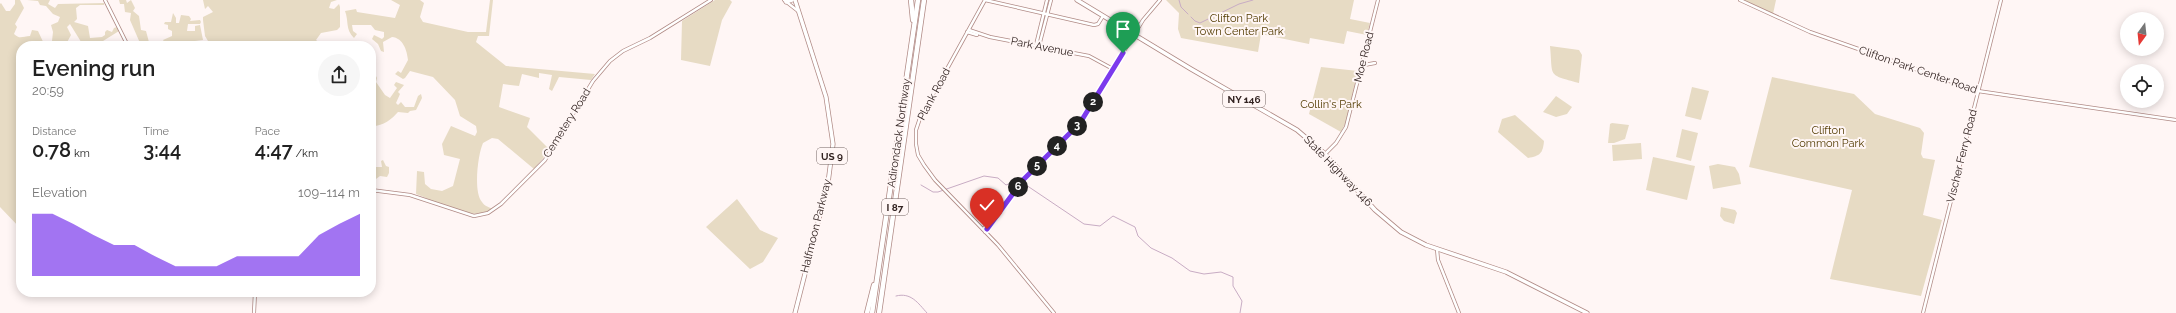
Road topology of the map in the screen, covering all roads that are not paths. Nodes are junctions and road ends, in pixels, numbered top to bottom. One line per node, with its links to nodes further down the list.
1 (105, 0): 21 (street)
2 (711, 0): 30 (street, Cemetery Road)
3 (794, 0): 14 (main road); 16 (main road, Halfmoon Parkway / US 9)
4 (911, 0): 22 (highway)
5 (918, 0): 22 (highway, Adirondack Northway / I 87)
6 (985, 0): 17 (street); 19 (street, Plank Road)
7 (1048, 0): 17 (street)
8 (1051, 0): 17 (street)
9 (1077, 0): 18 (main road, State Highway 146 / NY 146)
10 (1160, 0): 20 (street)
11 (1378, 0): 26 (street, Moe Road)
12 (1740, 0): 27 (street, Clifton Park Center Road)
13 (2001, 0): 27 (street, Vischer Ferry Road)
14 (785, 1): 16 (street)
15 (924, 1): 39 (highway, Adirondack Northway / I 87)
16 (798, 11): 36 (main road, Halfmoon Parkway / US 9)
17 (1045, 15): 18 (street); 23 (street)
18 (1103, 16): 20 (main road, State Highway 146 / NY 146)
19 (968, 31): 23 (street, Park Avenue); 31 (street, Plank Road)
20 (1133, 35): 25 (street); 29 (main road, State Highway 146 / NY 146)
21 (126, 41)
22 (912, 41): 33 (highway, Adirondack Northway / I 87)
23 (1037, 46): 25 (street, Park Avenue)
24 (1375, 63): 26 (street)
25 (1113, 69): 31 (street)
26 (1357, 83): 29 (street, Moe Road)
27 (1978, 91): 28 (street, Clifton Park Center Road); 43 (street, Vischer Ferry Road)
28 (2176, 120)
29 (1324, 154): 32 (main road, State Highway 146 / NY 146)
30 (376, 191)
31 (984, 230): 40 (street, Plank Road)
32 (1437, 249): 41 (street); 42 (main road, State Highway 146 / NY 146)
33 (881, 256): 37 (highway); 38 (highway, Adirondack Northway / I 87)
34 (255, 297): 35 (street)
35 (254, 313)
36 (795, 313)
37 (867, 313)
38 (872, 313)
39 (879, 313)
40 (1054, 313)
41 (1459, 313)
42 (1587, 313)
43 (1923, 313)

